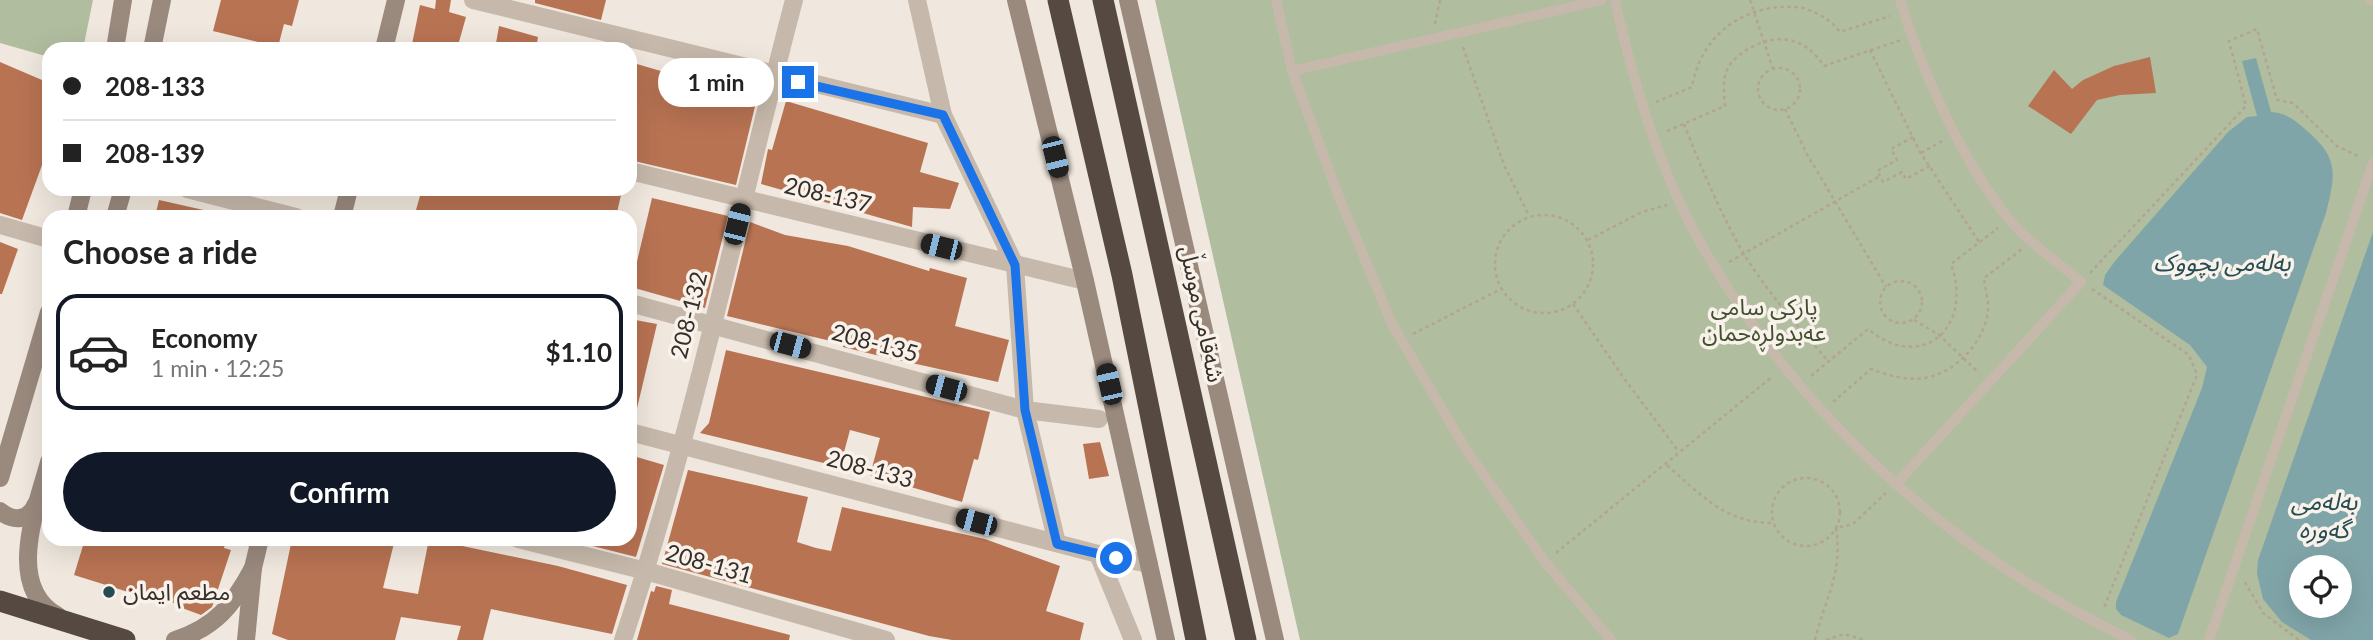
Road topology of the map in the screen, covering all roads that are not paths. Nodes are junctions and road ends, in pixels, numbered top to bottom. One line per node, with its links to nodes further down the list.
1 (123, 0): 15 (street)
2 (162, 0): 16 (street)
3 (396, 0): 17 (street)
4 (473, 0): 19 (street)
5 (794, 0): 19 (street, 208-132)
6 (917, 0): 20 (street)
7 (1016, 0): 29 (street)
8 (1058, 0): 58 (highway)
9 (1104, 0): 59 (highway, شەقامی موسڵ)
10 (1128, 0): 60 (street)
11 (1276, 0): 18 (lane)
12 (1602, 0): 18 (lane)
13 (1615, 0): 38 (lane)
14 (1902, 6): 38 (lane)
15 (115, 42)
16 (153, 42)
17 (386, 42)
18 (1292, 71): 61 (lane)
19 (774, 76): 20 (street); 24 (street, 208-132)
20 (943, 115): 28 (street)
21 (2373, 163): 63 (lane)
22 (637, 173): 24 (street, 208-137)
23 (214, 196): 25 (street)
24 (743, 200): 28 (street, 208-137); 31 (street, 208-132)
25 (269, 210)
26 (0, 225): 27 (street)
27 (42, 237)
28 (1015, 265): 29 (street, 208-137); 33 (street)
29 (1085, 281): 46 (street)
30 (637, 305): 31 (street, 208-135)
31 (712, 324): 33 (street, 208-135); 36 (street, 208-132)
32 (42, 336): 37 (street)
33 (1025, 410): 34 (street, 208-135); 42 (street)
34 (1099, 419)
35 (637, 434): 36 (street, 208-133)
36 (681, 445): 42 (street, 208-133); 48 (street, 208-132)
37 (0, 478)
38 (1896, 484): 62 (lane)
39 (42, 487): 40 (street)
40 (39, 498): 41 (street); 50 (street)
41 (0, 511)
42 (1057, 544): 45 (street, 208-133)
43 (258, 546): 47 (street)
44 (546, 546): 48 (street, 208-131)
45 (1098, 554): 46 (street, 208-133); 56 (street)
46 (1149, 564): 57 (street)
47 (253, 568): 52 (street); 53 (street)
48 (646, 571): 54 (street, 208-132); 55 (street, 208-131)
49 (0, 601): 50 (highway)
50 (64, 619): 51 (highway)
51 (125, 639)
52 (175, 640)
53 (246, 640)
54 (623, 640)
55 (886, 640)
56 (1133, 640)
57 (1166, 640)
58 (1196, 640)
59 (1246, 640)
60 (1275, 640)
61 (1611, 640)
62 (2131, 640)
63 (2209, 640)

